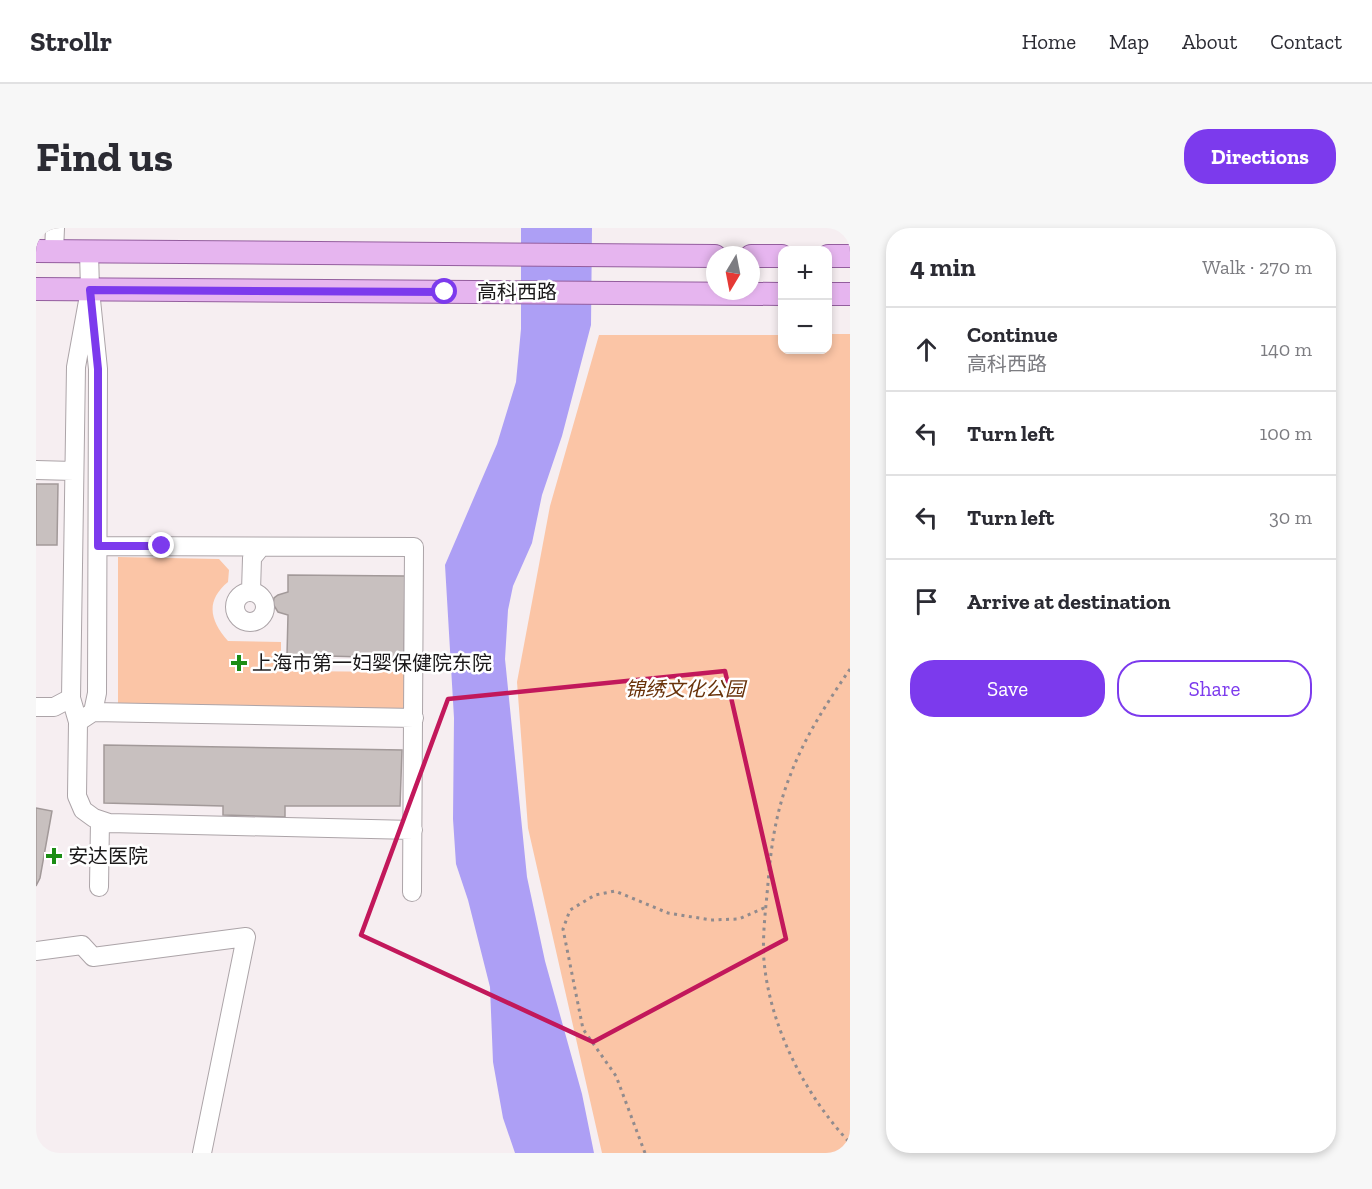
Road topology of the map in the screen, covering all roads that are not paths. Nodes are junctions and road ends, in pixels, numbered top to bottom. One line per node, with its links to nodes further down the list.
1 (55, 228): 2 (street)
2 (45, 251): 3 (main road, 高科西路)
3 (89, 251): 4 (main road, 高科西路); 10 (street)
4 (706, 256)
5 (760, 256): 6 (main road)
6 (778, 256)
7 (832, 256): 8 (main road)
8 (850, 256)
9 (36, 289): 10 (main road, 高科西路)
10 (90, 290): 11 (main road, 高科西路); 15 (street); 16 (street)
11 (778, 294)
12 (832, 294): 13 (main road)
13 (850, 294)
14 (36, 470): 15 (street)
15 (74, 471): 19 (street)
16 (98, 546): 17 (street); 21 (street)
17 (251, 550): 18 (street); 22 (street)
18 (251, 591)
19 (71, 698): 20 (street); 21 (street)
20 (36, 707)
21 (86, 717): 22 (street); 23 (street)
22 (414, 718): 24 (street)
23 (100, 820): 24 (street); 25 (street)
24 (413, 830): 26 (street)
25 (99, 887)
26 (412, 892)
27 (36, 951): 28 (street)
28 (202, 1153)

